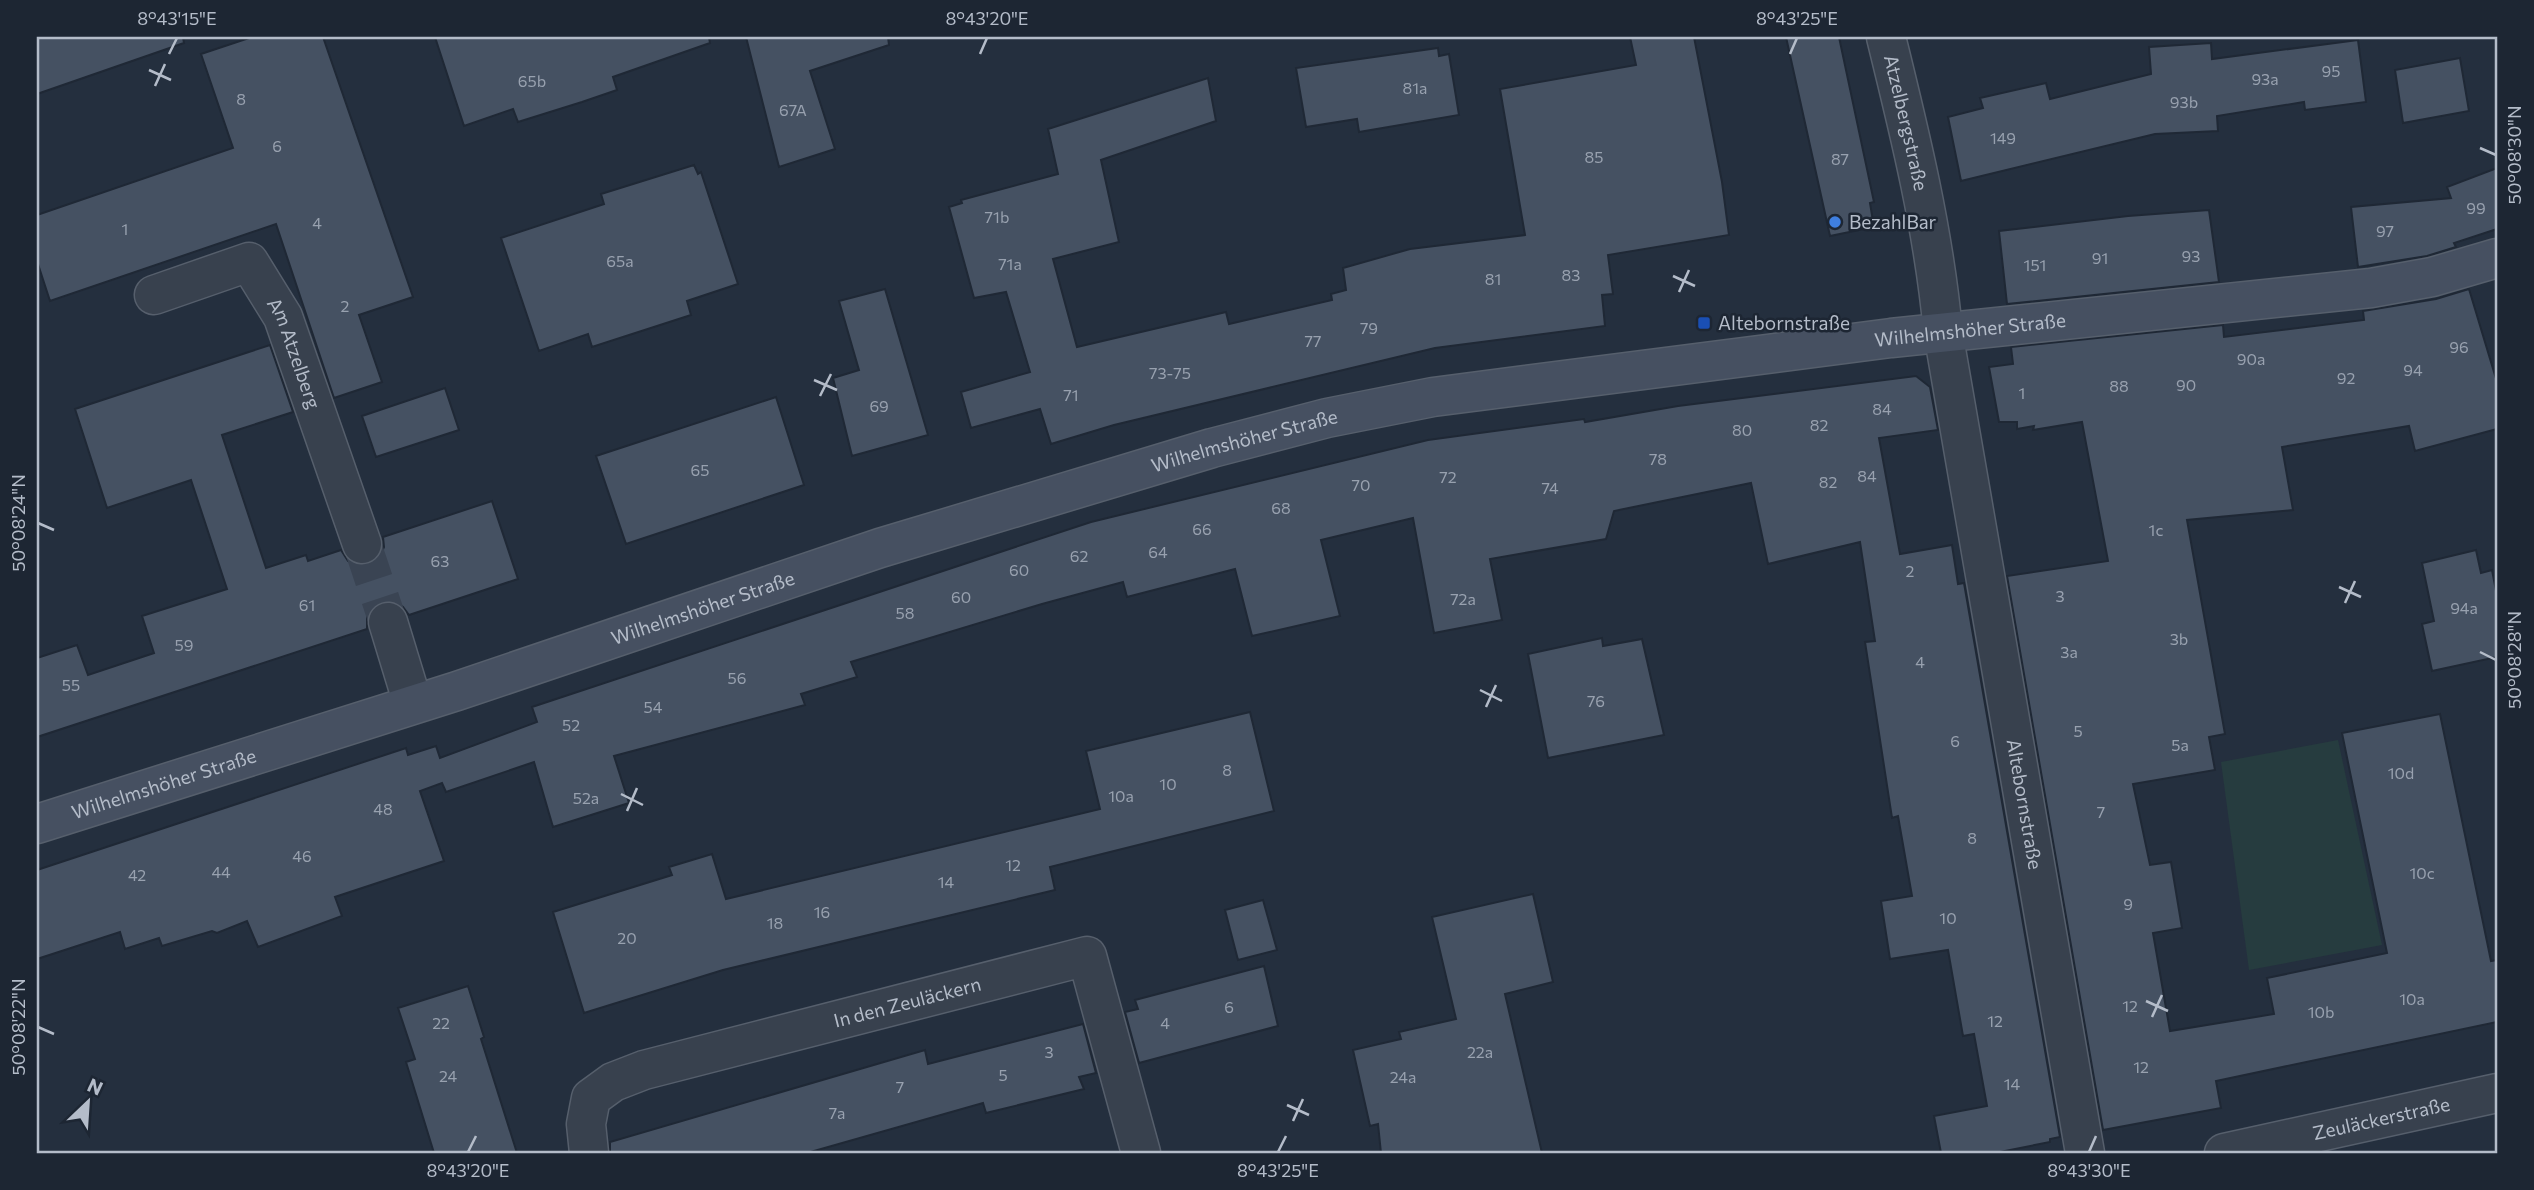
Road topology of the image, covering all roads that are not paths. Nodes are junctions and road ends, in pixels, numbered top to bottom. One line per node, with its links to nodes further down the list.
1 (1885, 37): 4 (street, Atzelbergstraße)
2 (2497, 258): 4 (main road, Wilhelmshöher Straße)
3 (154, 295): 5 (street, Am Atzelberg)
4 (1943, 332): 7 (main road, Wilhelmshöher Straße); 12 (street, Altebornstraße)
5 (362, 544)
6 (388, 622): 7 (street)
7 (413, 704): 8 (main road, Wilhelmshöher Straße)
8 (37, 824)
9 (2497, 1093): 13 (street, Zeuläckerstraße)
10 (589, 1153): 11 (street, In den Zeuläckern)
11 (1141, 1153)
12 (2085, 1153)
13 (2224, 1153)

